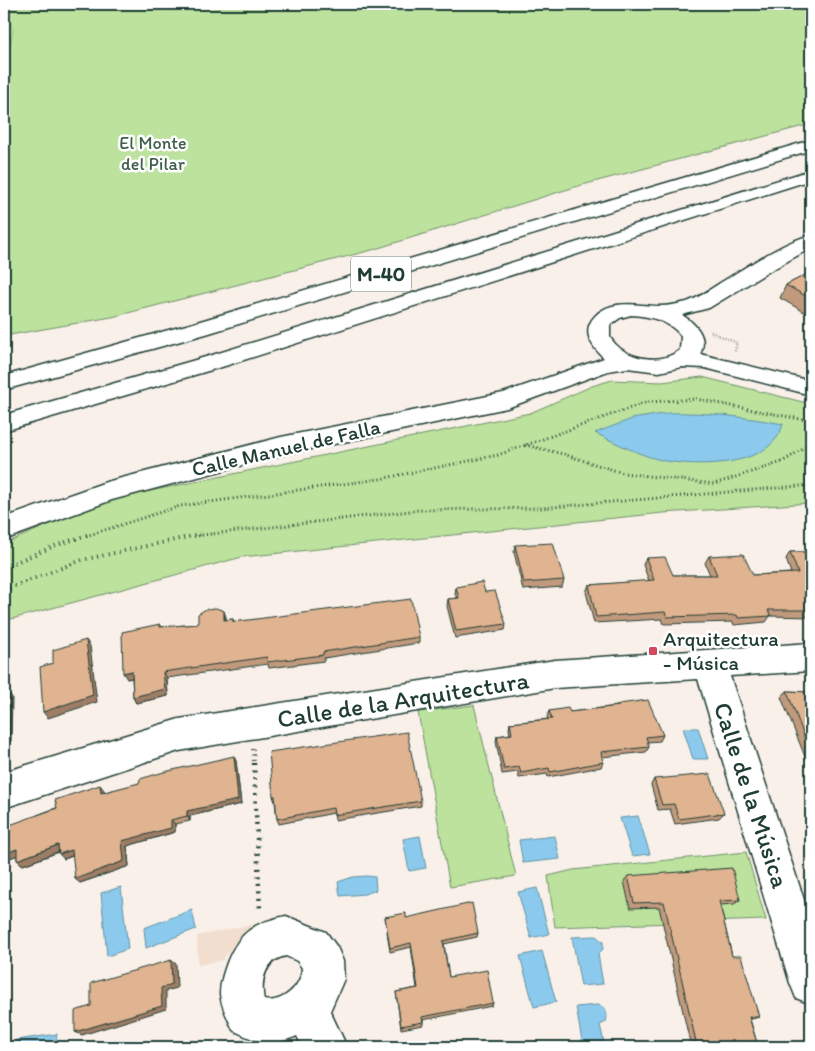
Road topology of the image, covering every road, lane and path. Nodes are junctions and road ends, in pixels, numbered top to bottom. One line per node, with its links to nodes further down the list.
1 (4, 8): 2 (path)
2 (4, 71)
3 (811, 147): 16 (main road, M-40)
4 (811, 176): 6 (main road, M-40)
5 (811, 180): 6 (main road)
6 (775, 186): 19 (main road, M-40)
7 (811, 241): 8 (main road)
8 (694, 307): 9 (main road); 10 (main road)
9 (658, 312): 10 (main road); 11 (main road)
10 (688, 331): 12 (main road); 14 (main road)
11 (602, 344): 13 (main road); 15 (main road, Calle Manuel de Falla)
12 (681, 360): 13 (main road); 17 (main road)
13 (628, 361): 15 (main road, Calle Manuel de Falla)
14 (811, 373)
15 (571, 376): 23 (main road, Calle Manuel de Falla)
16 (4, 383)
17 (811, 388)
18 (811, 421): 21 (path)
19 (4, 423)
20 (811, 444): 21 (path)
21 (525, 445): 24 (path)
22 (811, 485): 25 (path)
23 (4, 529)
24 (4, 567)
25 (4, 590)
26 (811, 657): 27 (main road, Calle de la Arquitectura)
27 (710, 664): 28 (main road, Calle de la Arquitectura); 31 (main road, Calle de la Música)
28 (252, 723): 29 (main road, Calle de la Arquitectura); 30 (path)
29 (4, 790)
30 (262, 946): 32 (main road); 32 (main road)
31 (811, 983)
32 (317, 1032)

